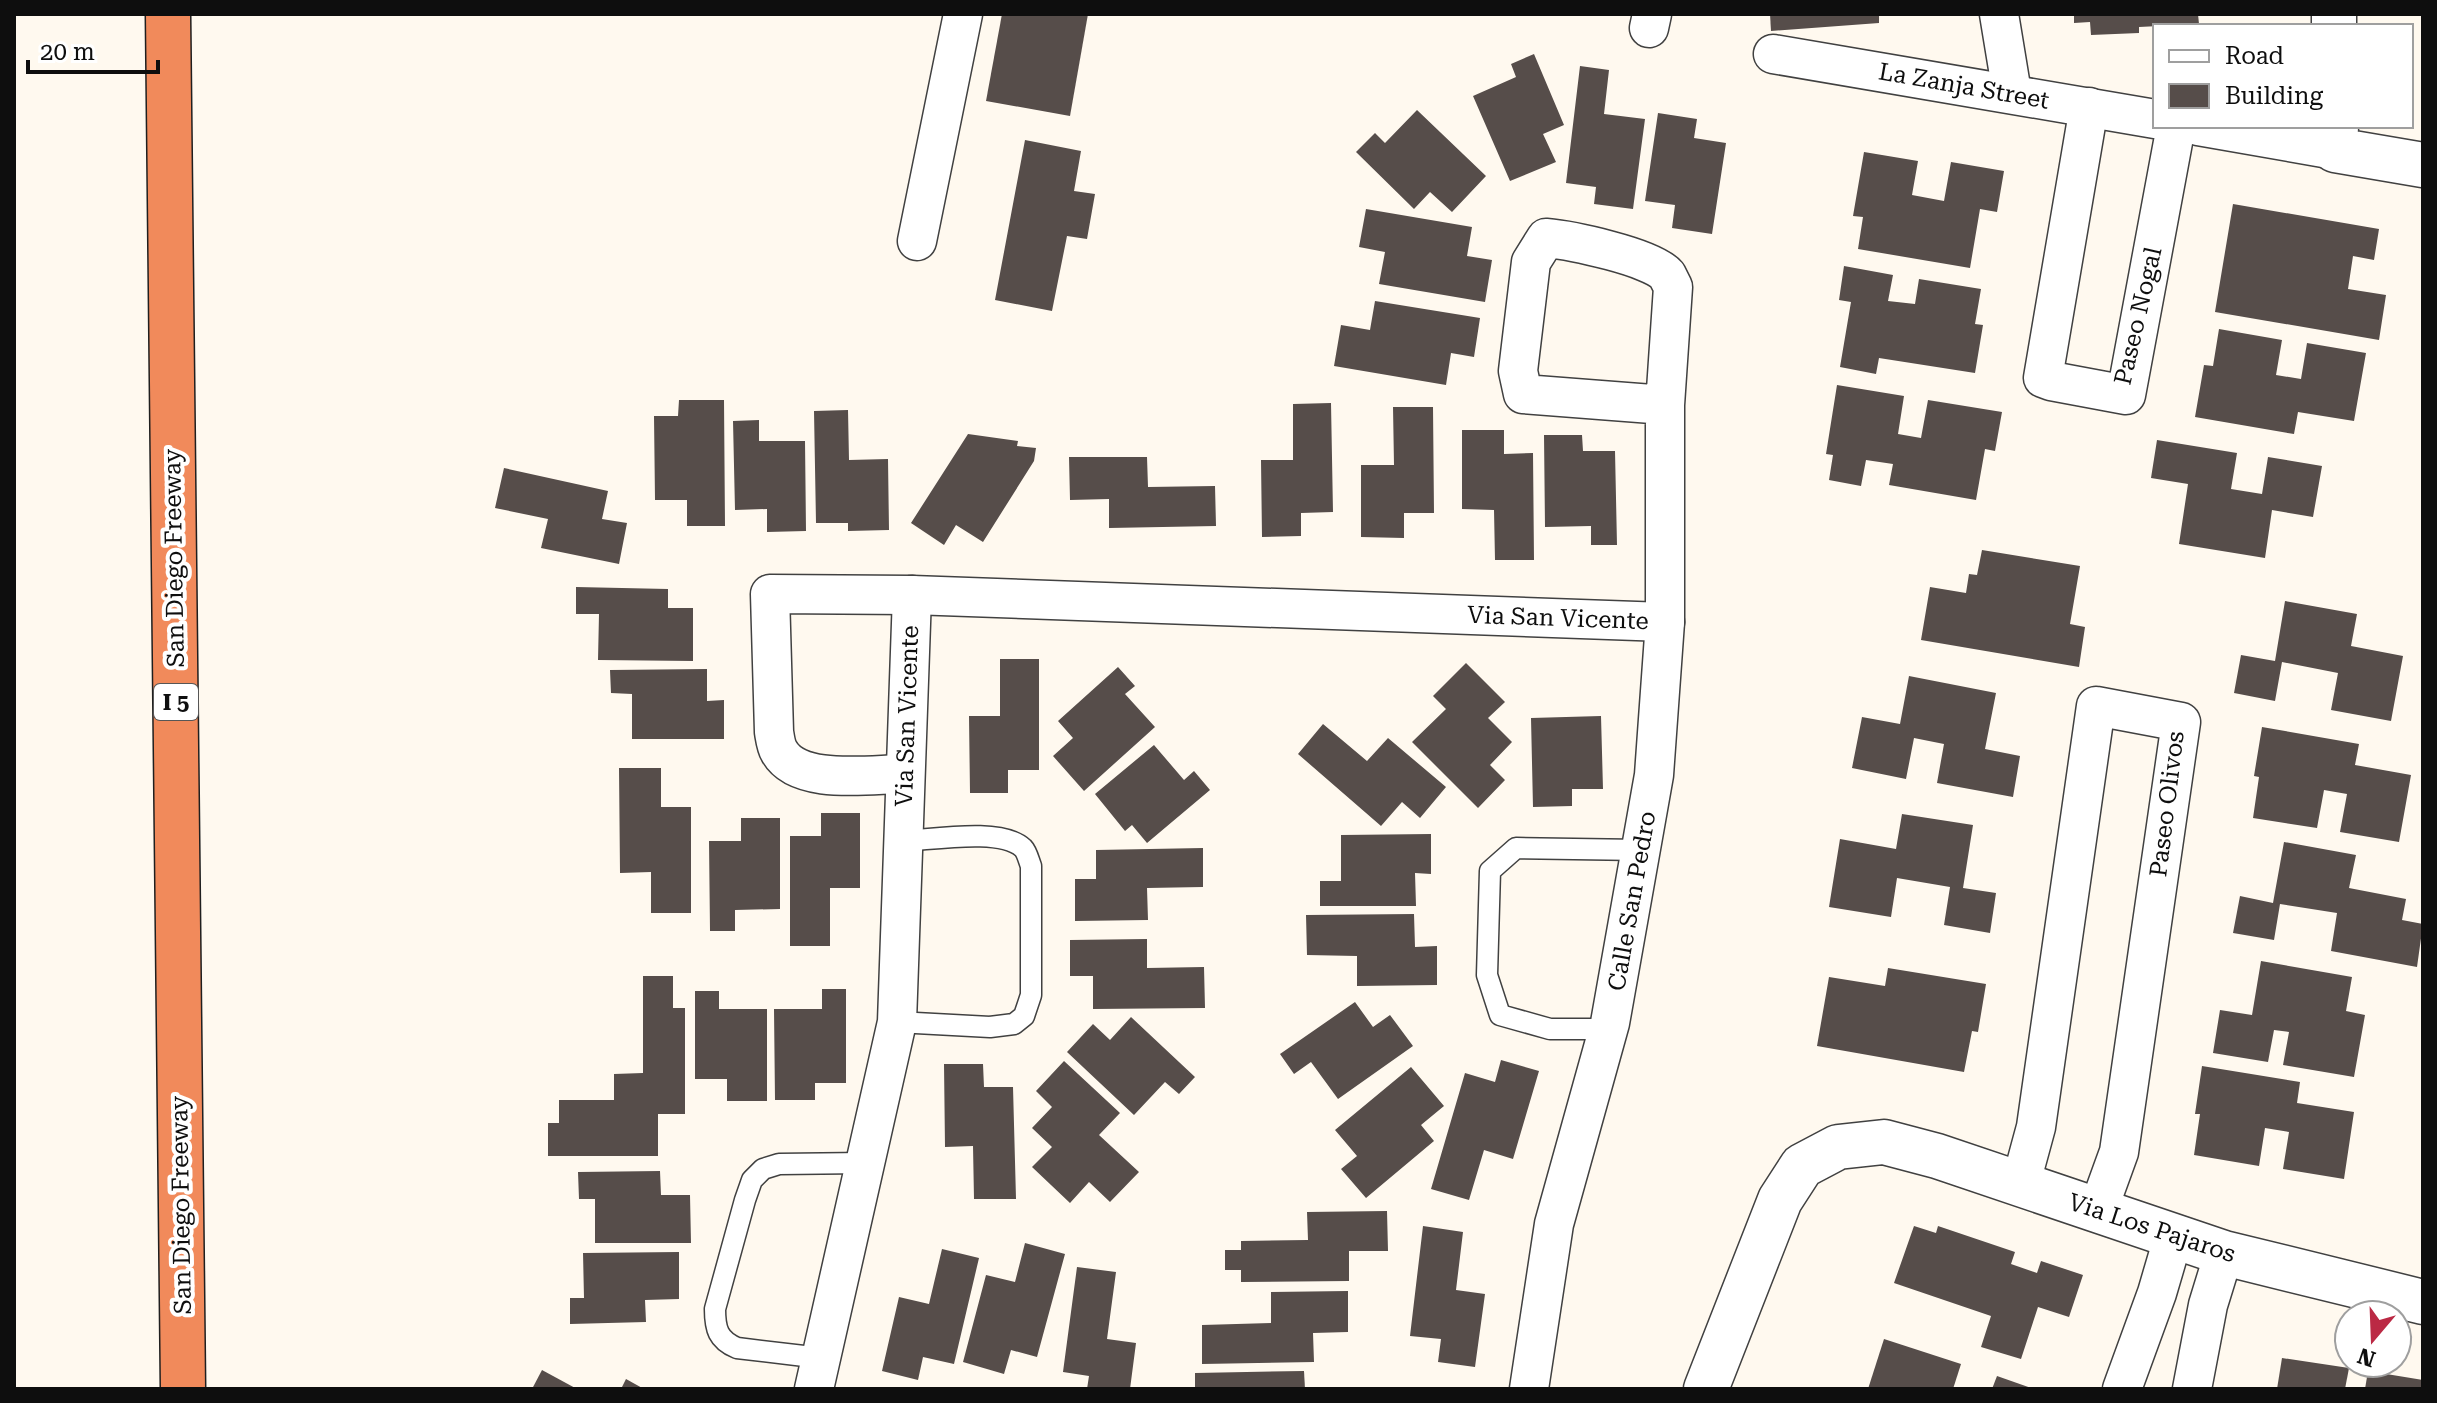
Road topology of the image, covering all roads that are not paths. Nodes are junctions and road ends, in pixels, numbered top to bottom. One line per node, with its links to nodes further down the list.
1 (168, 14): 28 (highway, San Diego Freeway / I 5)
2 (963, 14): 12 (street)
3 (1999, 14): 5 (street)
4 (1773, 54): 5 (street, La Zanja Street)
5 (2012, 93): 6 (street, La Zanja Street)
6 (2089, 107): 7 (street, La Zanja Street); 8 (street, Paseo Nogal)
7 (2153, 119)
8 (2176, 128)
9 (2221, 128): 10 (street)
10 (2336, 138): 11 (street)
11 (2423, 165)
12 (917, 241)
13 (1665, 405): 13 (street, Calle San Pedro); 15 (street, Calle San Pedro)
14 (912, 595): 15 (street, Via San Vicente); 16 (street, Via San Vicente); 16 (street)
15 (1665, 622): 18 (street, Calle San Pedro)
16 (905, 774): 17 (street, Via San Vicente)
17 (902, 841): 19 (street, Via San Vicente); 19 (lane)
18 (1641, 850): 20 (street, Calle San Pedro); 20 (lane)
19 (897, 1022): 21 (street, Via San Vicente)
20 (1608, 1029): 29 (street, Calle San Pedro)
21 (865, 1163): 27 (street, Via San Vicente); 27 (lane)
22 (2020, 1186): 23 (street, Via Los Pajaros); 23 (street, Paseo Olivos); 30 (street, Via Los Pajaros)
23 (2098, 1210): 24 (street, Via Los Pajaros)
24 (2174, 1235): 25 (street, Via Los Pajaros); 31 (street)
25 (2224, 1253): 26 (street, Via Los Pajaros); 32 (street)
26 (2423, 1302)
27 (818, 1374)
28 (183, 1389)
29 (1529, 1389)
30 (1706, 1389)
31 (2122, 1389)
32 (2192, 1389)

